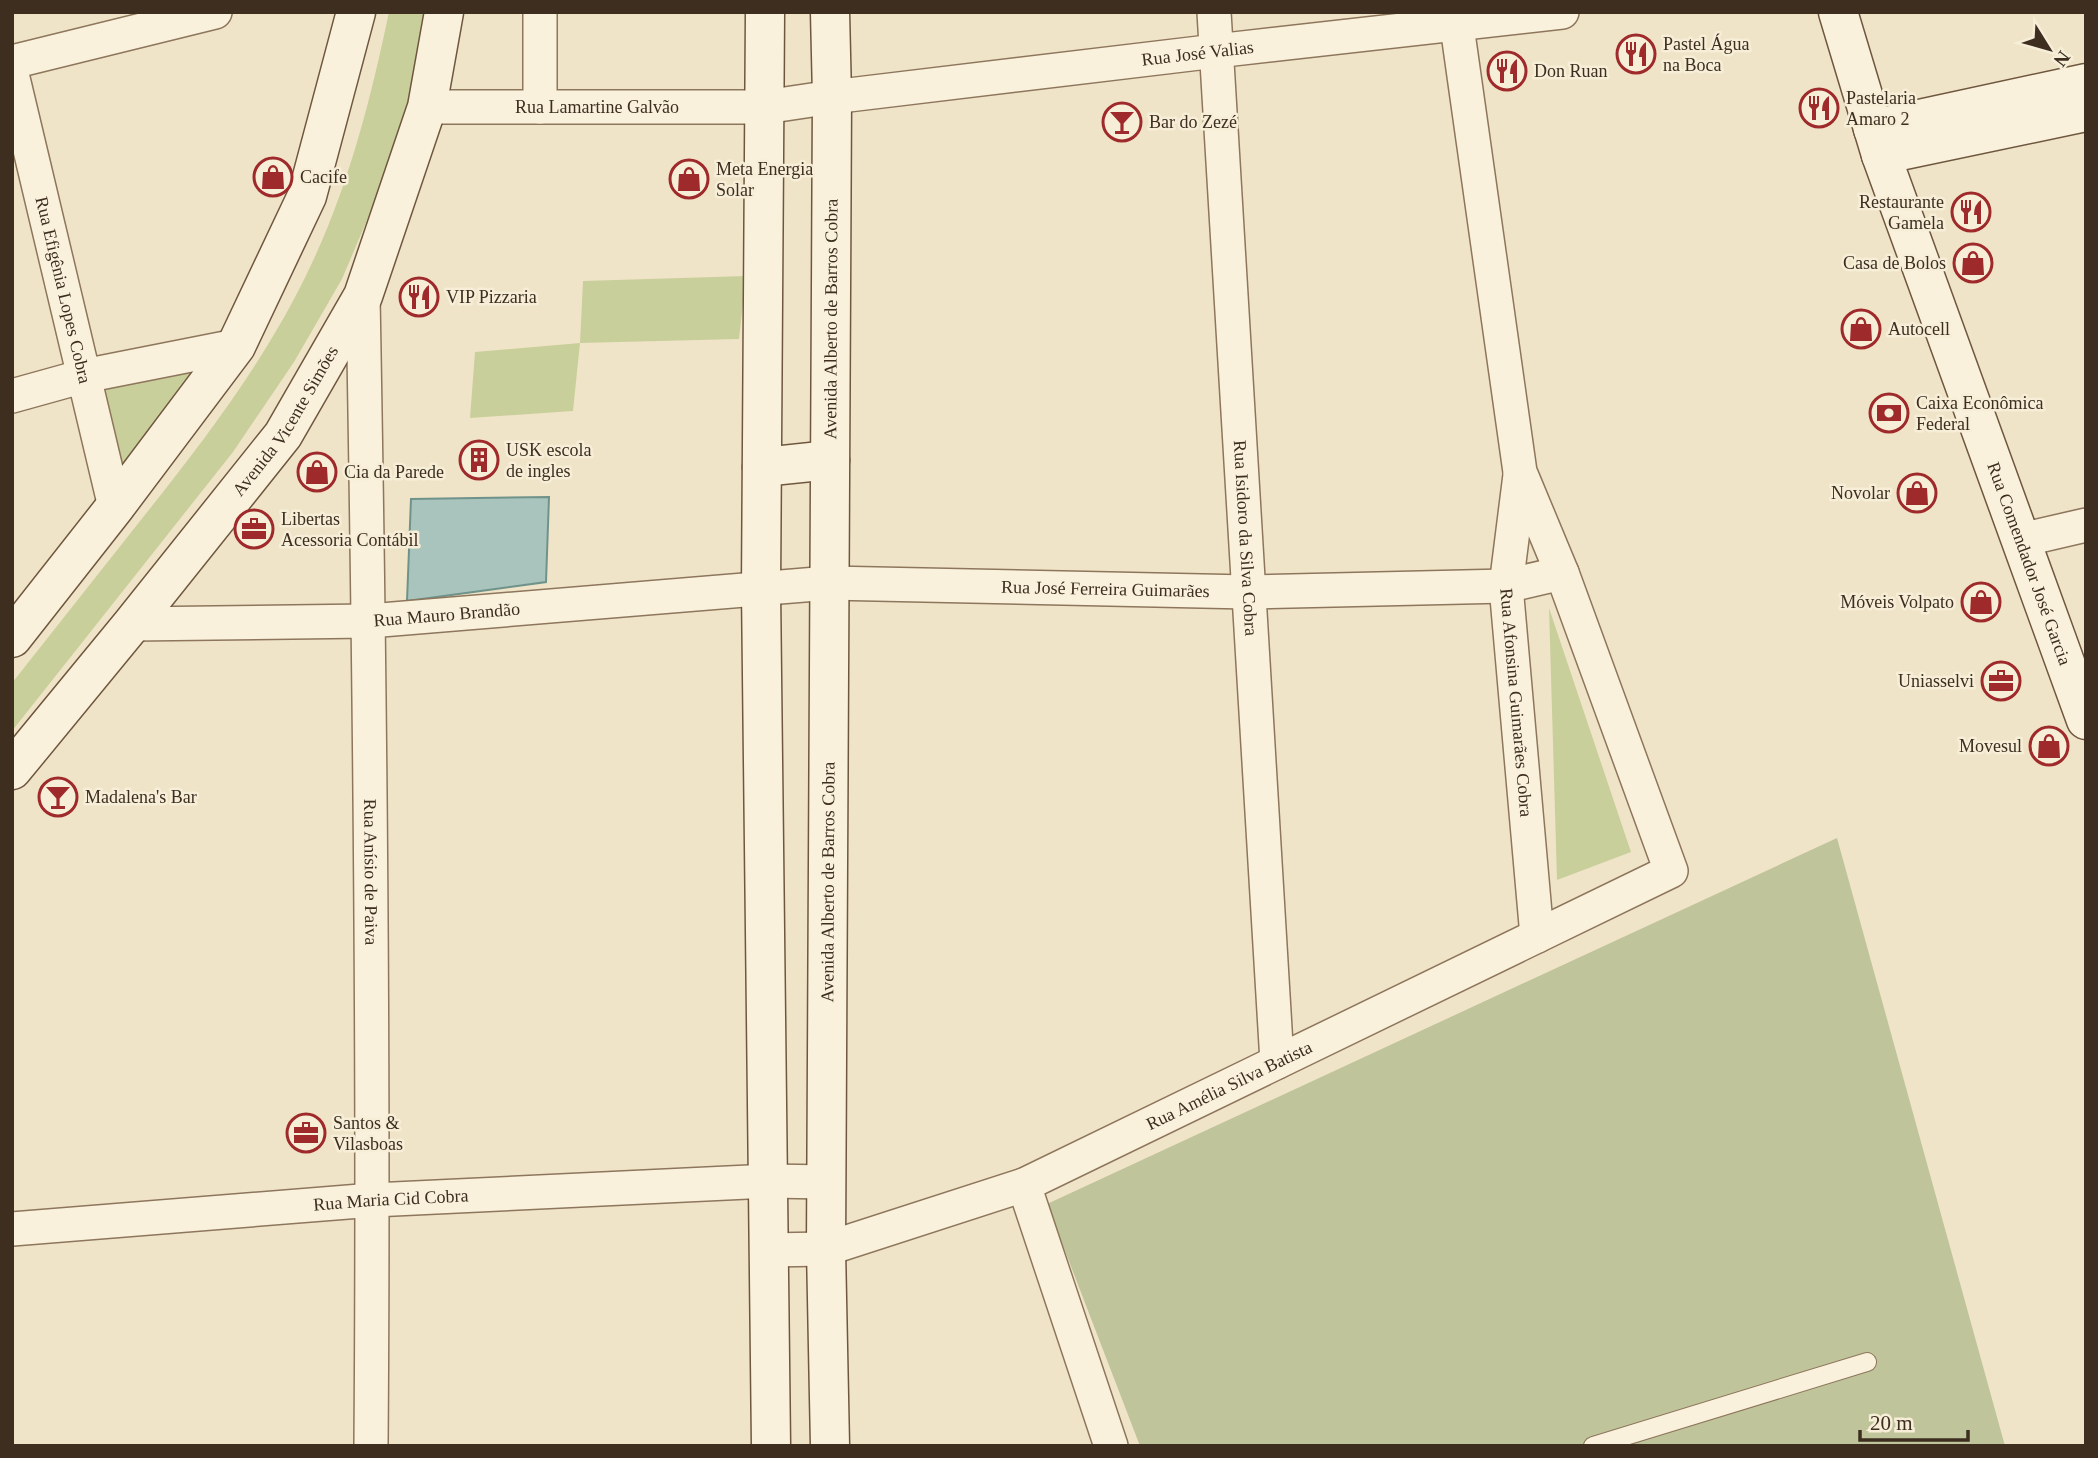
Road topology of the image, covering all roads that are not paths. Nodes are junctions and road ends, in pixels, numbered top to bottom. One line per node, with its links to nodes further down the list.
1 (215, 12): 12 (street)
2 (356, 12): 22 (street)
3 (444, 12): 16 (street, Avenida Vicente Simões)
4 (540, 12): 17 (street)
5 (765, 12): 18 (street)
6 (830, 12): 15 (street, Avenida Alberto de Barros Cobra)
7 (1214, 12): 11 (street, Rua Isidoro da Silva Cobra)
8 (1562, 12): 10 (street, Rua José Valias)
9 (1838, 12): 20 (street, Rua Comendador José Garcia)
10 (1455, 18): 11 (street, Rua José Valias); 27 (street, Rua Afonsina Guimarães Cobra)
11 (1216, 51): 15 (street, Rua José Valias); 35 (street, Rua Isidoro da Silva Cobra)
12 (12, 62)
13 (12, 74): 23 (street, Rua Efigênia Lopes Cobra)
14 (2086, 83): 20 (street)
15 (832, 97): 18 (street); 25 (street, Avenida Alberto de Barros Cobra)
16 (426, 107): 17 (street, Rua Lamartine Galvão); 21 (street, Avenida Vicente Simões)
17 (540, 107): 18 (street, Rua Lamartine Galvão)
18 (765, 107): 26 (street)
19 (2086, 112): 20 (street)
20 (1877, 142): 30 (street, Rua Comendador José Garcia)
21 (363, 296): 36 (street, Rua Anísio de Paiva); 37 (street, Avenida Vicente Simões)
22 (236, 346): 23 (street); 28 (street)
23 (84, 376): 24 (street); 28 (street, Rua Efigênia Lopes Cobra)
24 (12, 396)
25 (830, 460): 26 (street); 32 (street, Avenida Alberto de Barros Cobra)
26 (762, 467): 34 (street)
27 (1520, 472): 31 (street, Rua Afonsina Guimarães Cobra); 33 (street, Rua Afonsina Guimarães Cobra)
28 (115, 507): 38 (street)
29 (2086, 526): 30 (street)
30 (2021, 540): 39 (street, Rua Comendador José Garcia)
31 (1562, 573): 33 (street, Rua José Ferreira Guimarães); 41 (street, Rua Afonsina Guimarães Cobra)
32 (830, 583): 34 (street); 35 (street, Rua José Ferreira Guimarães); 45 (street, Avenida Alberto de Barros Cobra)
33 (1506, 586): 35 (street, Rua José Ferreira Guimarães); 42 (street, Rua Afonsina Guimarães Cobra)
34 (761, 589): 36 (street, Rua Mauro Brandão); 44 (street)
35 (1248, 592): 43 (street, Rua Isidoro da Silva Cobra)
36 (369, 621): 37 (street, Rua Mauro Brandão); 47 (street, Rua Anísio de Paiva)
37 (132, 624): 40 (street, Avenida Vicente Simões)
38 (12, 638)
39 (2086, 720)
40 (12, 770)
41 (1671, 871): 42 (street, Rua Amélia Silva Batista)
42 (1537, 936): 43 (street, Rua Amélia Silva Batista)
43 (1277, 1062): 46 (street, Rua Amélia Silva Batista)
44 (770, 1181): 45 (street); 47 (street, Rua Maria Cid Cobra); 50 (street)
45 (826, 1182): 49 (street, Avenida Alberto de Barros Cobra)
46 (1024, 1185): 49 (street, Rua Amélia Silva Batista); 55 (street)
47 (373, 1200): 48 (street, Rua Maria Cid Cobra); 52 (street, Rua Anísio de Paiva)
48 (12, 1228)
49 (825, 1248): 50 (street, Rua Amélia Silva Batista); 54 (street, Avenida Alberto de Barros Cobra)
50 (768, 1250): 53 (street)
51 (1867, 1362): 56 (lane)
52 (372, 1446)
53 (772, 1446)
54 (830, 1446)
55 (1111, 1446)
56 (1593, 1446)

